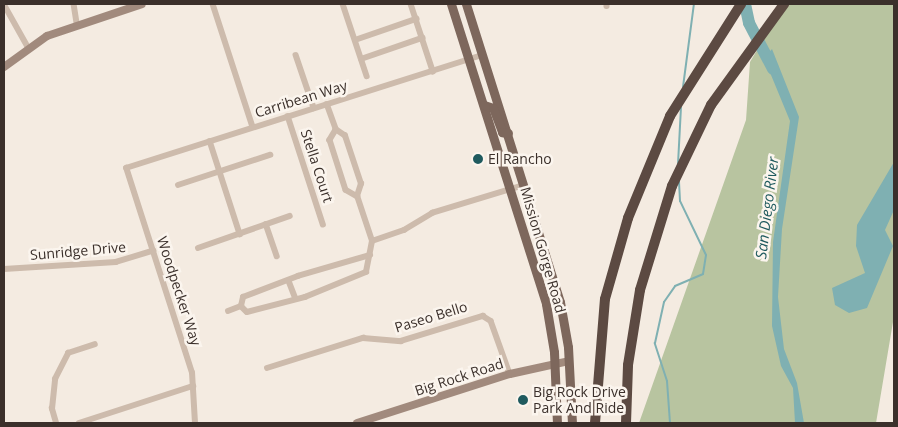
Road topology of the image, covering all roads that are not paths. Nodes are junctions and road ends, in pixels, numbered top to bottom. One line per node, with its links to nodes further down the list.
1 (4, 4): 15 (street)
2 (74, 4): 12 (street)
3 (142, 4): 12 (street)
4 (213, 4): 27 (street)
5 (343, 4): 14 (street)
6 (411, 4): 11 (street)
7 (451, 4): 19 (main road, Mission Gorge Road)
8 (466, 4): 17 (main road, Mission Gorge Road)
9 (741, 4): 64 (highway)
10 (784, 4): 65 (highway)
11 (416, 19): 13 (street); 14 (street)
12 (77, 23): 15 (street)
13 (422, 38): 18 (street); 21 (street)
14 (355, 40): 18 (street)
15 (28, 46): 20 (street)
16 (296, 55): 25 (street)
17 (483, 55): 19 (street, Carribean Way); 29 (main road, Mission Gorge Road)
18 (361, 59): 22 (street)
19 (470, 59): 21 (street, Carribean Way); 24 (main road, Mission Gorge Road)
20 (4, 67)
21 (433, 71): 23 (street, Carribean Way)
22 (367, 76)
23 (327, 105): 25 (street, Carribean Way); 28 (street)
24 (484, 105): 29 (main road); 36 (main road, Mission Gorge Road)
25 (314, 108): 26 (street, Carribean Way)
26 (288, 116): 27 (street, Carribean Way); 40 (street, Stella Court)
27 (254, 127): 30 (street, Carribean Way)
28 (336, 130): 37 (street); 37 (street)
29 (508, 133): 35 (main road, Mission Gorge Road)
30 (210, 141): 32 (street, Carribean Way); 33 (street)
31 (270, 155): 33 (street)
32 (126, 168): 44 (street, Woodpecker Way)
33 (220, 171): 34 (street); 41 (street)
34 (178, 185)
35 (525, 185): 36 (street); 53 (main road, Mission Gorge Road)
36 (511, 189): 42 (street); 54 (main road, Mission Gorge Road)
37 (357, 196): 42 (street)
38 (290, 216): 39 (street)
39 (266, 224): 41 (street); 45 (street)
40 (323, 224)
41 (240, 234): 43 (street)
42 (372, 240): 46 (street)
43 (198, 248)
44 (153, 250): 47 (street, Sunridge Drive); 57 (street, Woodpecker Way)
45 (277, 256)
46 (370, 258): 48 (street); 49 (street)
47 (4, 269)
48 (289, 281): 49 (street); 50 (street)
49 (295, 297): 50 (street)
50 (241, 306): 51 (street)
51 (228, 311)
52 (95, 344): 58 (street)
53 (569, 361): 54 (street, Big Rock Road); 63 (main road, Mission Gorge Road)
54 (555, 362): 56 (street, Big Rock Road); 62 (main road, Mission Gorge Road)
55 (267, 368): 56 (street, Paseo Bello)
56 (510, 374): 61 (street, Big Rock Road)
57 (193, 386): 59 (street); 60 (street, Woodpecker Way)
58 (56, 423)
59 (79, 423)
60 (195, 423)
61 (357, 423)
62 (557, 423)
63 (572, 423)
64 (595, 423)
65 (626, 423)

